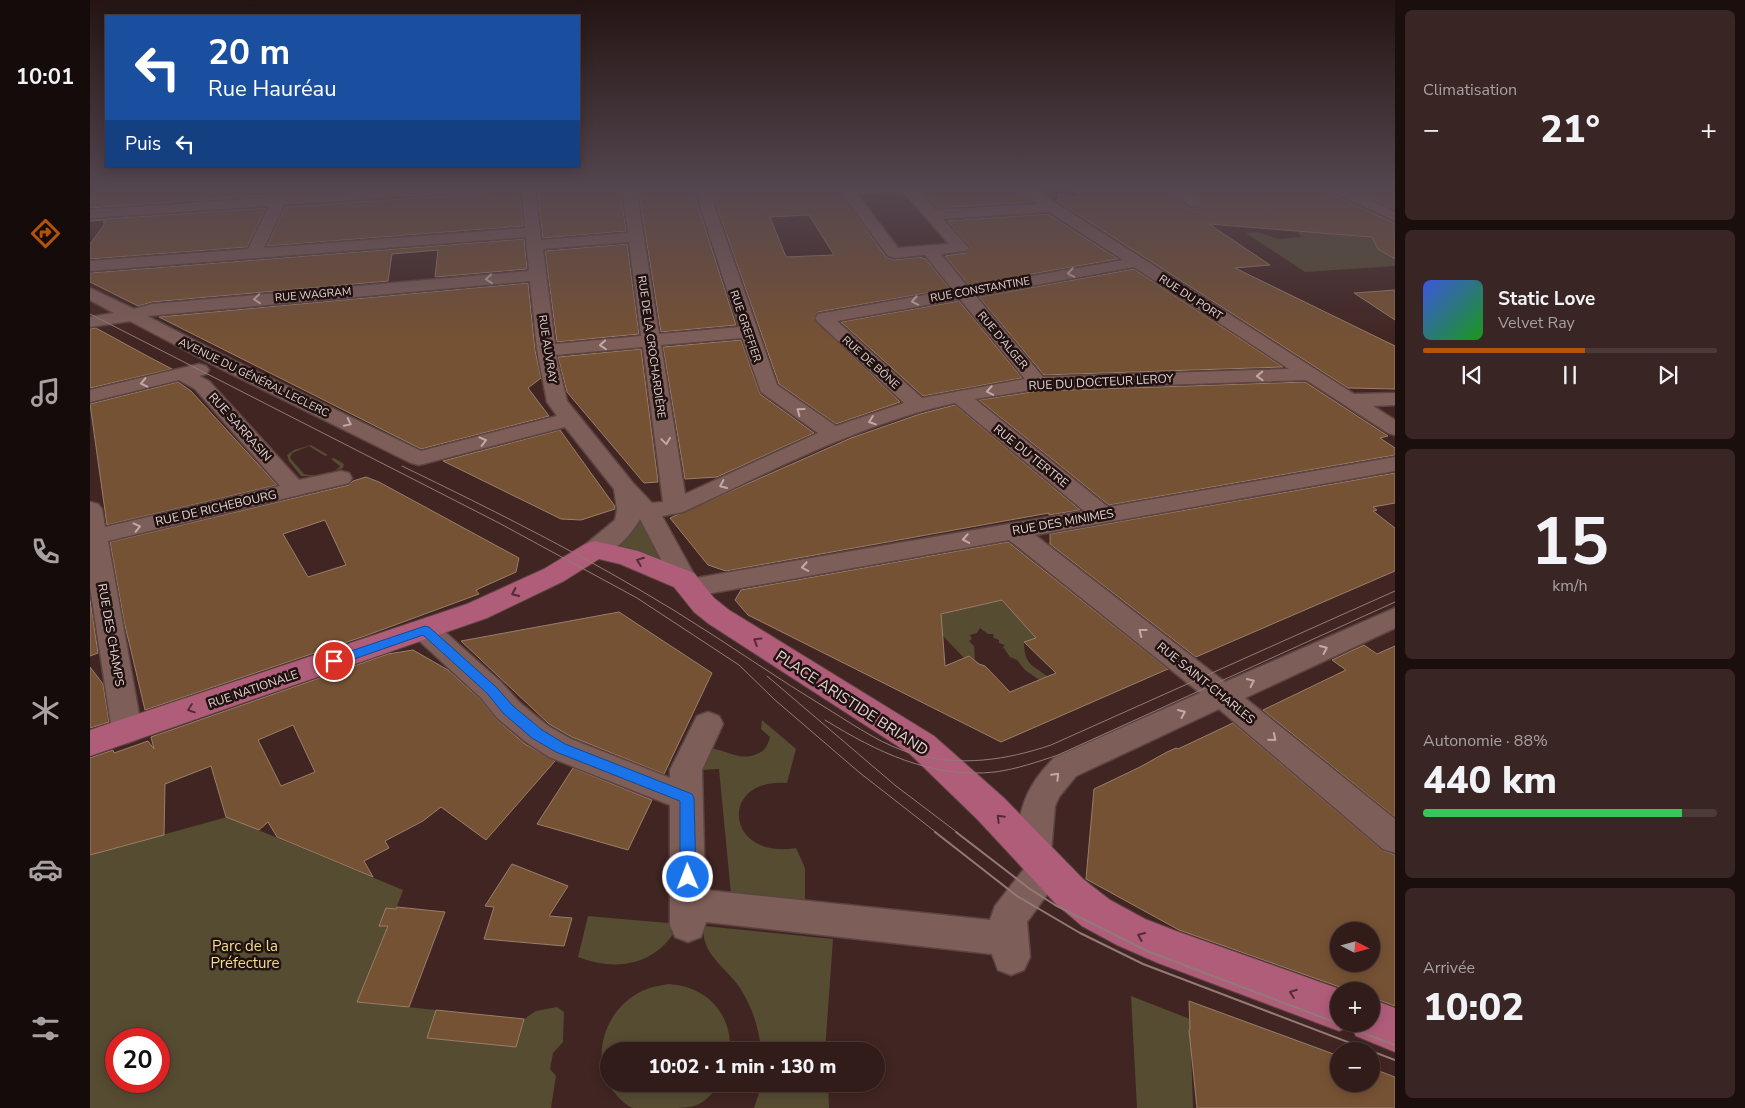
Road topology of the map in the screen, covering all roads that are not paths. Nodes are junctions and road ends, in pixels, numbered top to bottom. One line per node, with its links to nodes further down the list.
1 (533, 238): 13 (street, RUE AUVRAY)
2 (261, 239): 10 (street)
3 (520, 239): 10 (street)
4 (636, 239): 20 (street, RUE DE LA CROCHARDIÈRE)
5 (718, 239): 19 (street, RUE GREFFIER)
6 (883, 239): 9 (street)
7 (953, 239): 9 (street)
8 (1101, 239): 11 (street, RUE DU PORT)
9 (929, 250): 14 (street, RUE D'ALGER)
10 (254, 253): 12 (street)
11 (1136, 262): 14 (street, RUE CONSTANTINE, one-way to 14); 24 (street, RUE DU PORT)
12 (90, 266)
13 (538, 274): 16 (street, RUE WAGRAM, one-way to 16); 21 (street, RUE AUVRAY)
14 (963, 292): 17 (street, RUE CONSTANTINE, one-way to 17); 25 (street, RUE D'ALGER)
15 (90, 293): 16 (street, AVENUE DU GÉNÉRAL LECLERC)
16 (132, 315): 18 (street, RUE WAGRAM); 22 (street, AVENUE DU GÉNÉRAL LECLERC)
17 (824, 318): 30 (street, RUE DE BÔNE)
18 (90, 322)
19 (748, 332): 20 (street); 33 (street, RUE GREFFIER, one-way to 19)
20 (651, 340): 21 (street, one-way to 21); 38 (street, RUE DE LA CROCHARDIÈRE, one-way to 38)
21 (546, 350): 31 (street, RUE AUVRAY)
22 (226, 364): 23 (street); 31 (street, AVENUE DU GÉNÉRAL LECLERC, one-way to 31)
23 (182, 374): 26 (street, one-way to 26); 36 (street, RUE SARRASIN)
24 (1309, 374): 25 (street, RUE DU DOCTEUR LEROY, one-way to 25); 28 (street, RUE DU PORT)
25 (1038, 383): 27 (street, RUE DU DOCTEUR LEROY, one-way to 27)
26 (90, 396)
27 (959, 396): 30 (street, RUE DU DOCTEUR LEROY); 40 (street, RUE DU TERTRE)
28 (1343, 396): 29 (street); 32 (street, RUE DU PORT)
29 (1395, 399)
30 (918, 405): 33 (street, RUE DU DOCTEUR LEROY, one-way to 33)
31 (570, 419): 37 (street, RUE AUVRAY)
32 (1395, 429)
33 (833, 434): 38 (street, RUE DU DOCTEUR LEROY, one-way to 38)
34 (1395, 464): 40 (street, RUE DES MINIMES)
35 (340, 478): 36 (street, RUE DE RICHEBOURG)
36 (293, 487): 42 (street, RUE DE RICHEBOURG, one-way to 36)
37 (634, 501): 38 (street, RUE DU DOCTEUR LEROY); 43 (street); 44 (street, RUE AUVRAY)
38 (675, 507)
39 (90, 509): 42 (street, RUE DES CHAMPS)
40 (1103, 515): 41 (street, RUE DES MINIMES)
41 (1014, 531): 44 (street, RUE DES MINIMES, one-way to 44); 47 (street, RUE SAINT-CHARLES, one-way to 41)
42 (92, 538): 49 (street, RUE DES CHAMPS)
43 (594, 550): 44 (main road, PLACE ARISTIDE BRIAND, one-way to 43); 46 (main road, RUE NATIONALE, one-way to 46)
44 (693, 591): 53 (main road, PLACE ARISTIDE BRIAND, one-way to 44)
45 (1395, 617): 47 (street, one-way to 45)
46 (434, 627): 49 (main road, RUE NATIONALE, one-way to 49); 51 (street)
47 (1222, 695): 52 (street, RUE SAINT-CHARLES, one-way to 52); 53 (street, one-way to 47)
48 (708, 724): 51 (street)
49 (127, 731): 50 (main road, RUE NATIONALE)
50 (90, 744)
51 (687, 798): 53 (street)
52 (1395, 840)
53 (1041, 860): 54 (main road, PLACE ARISTIDE BRIAND, one-way to 53)
54 (1330, 1007)
55 (1380, 1024): 56 (main road)
56 (1395, 1030)

